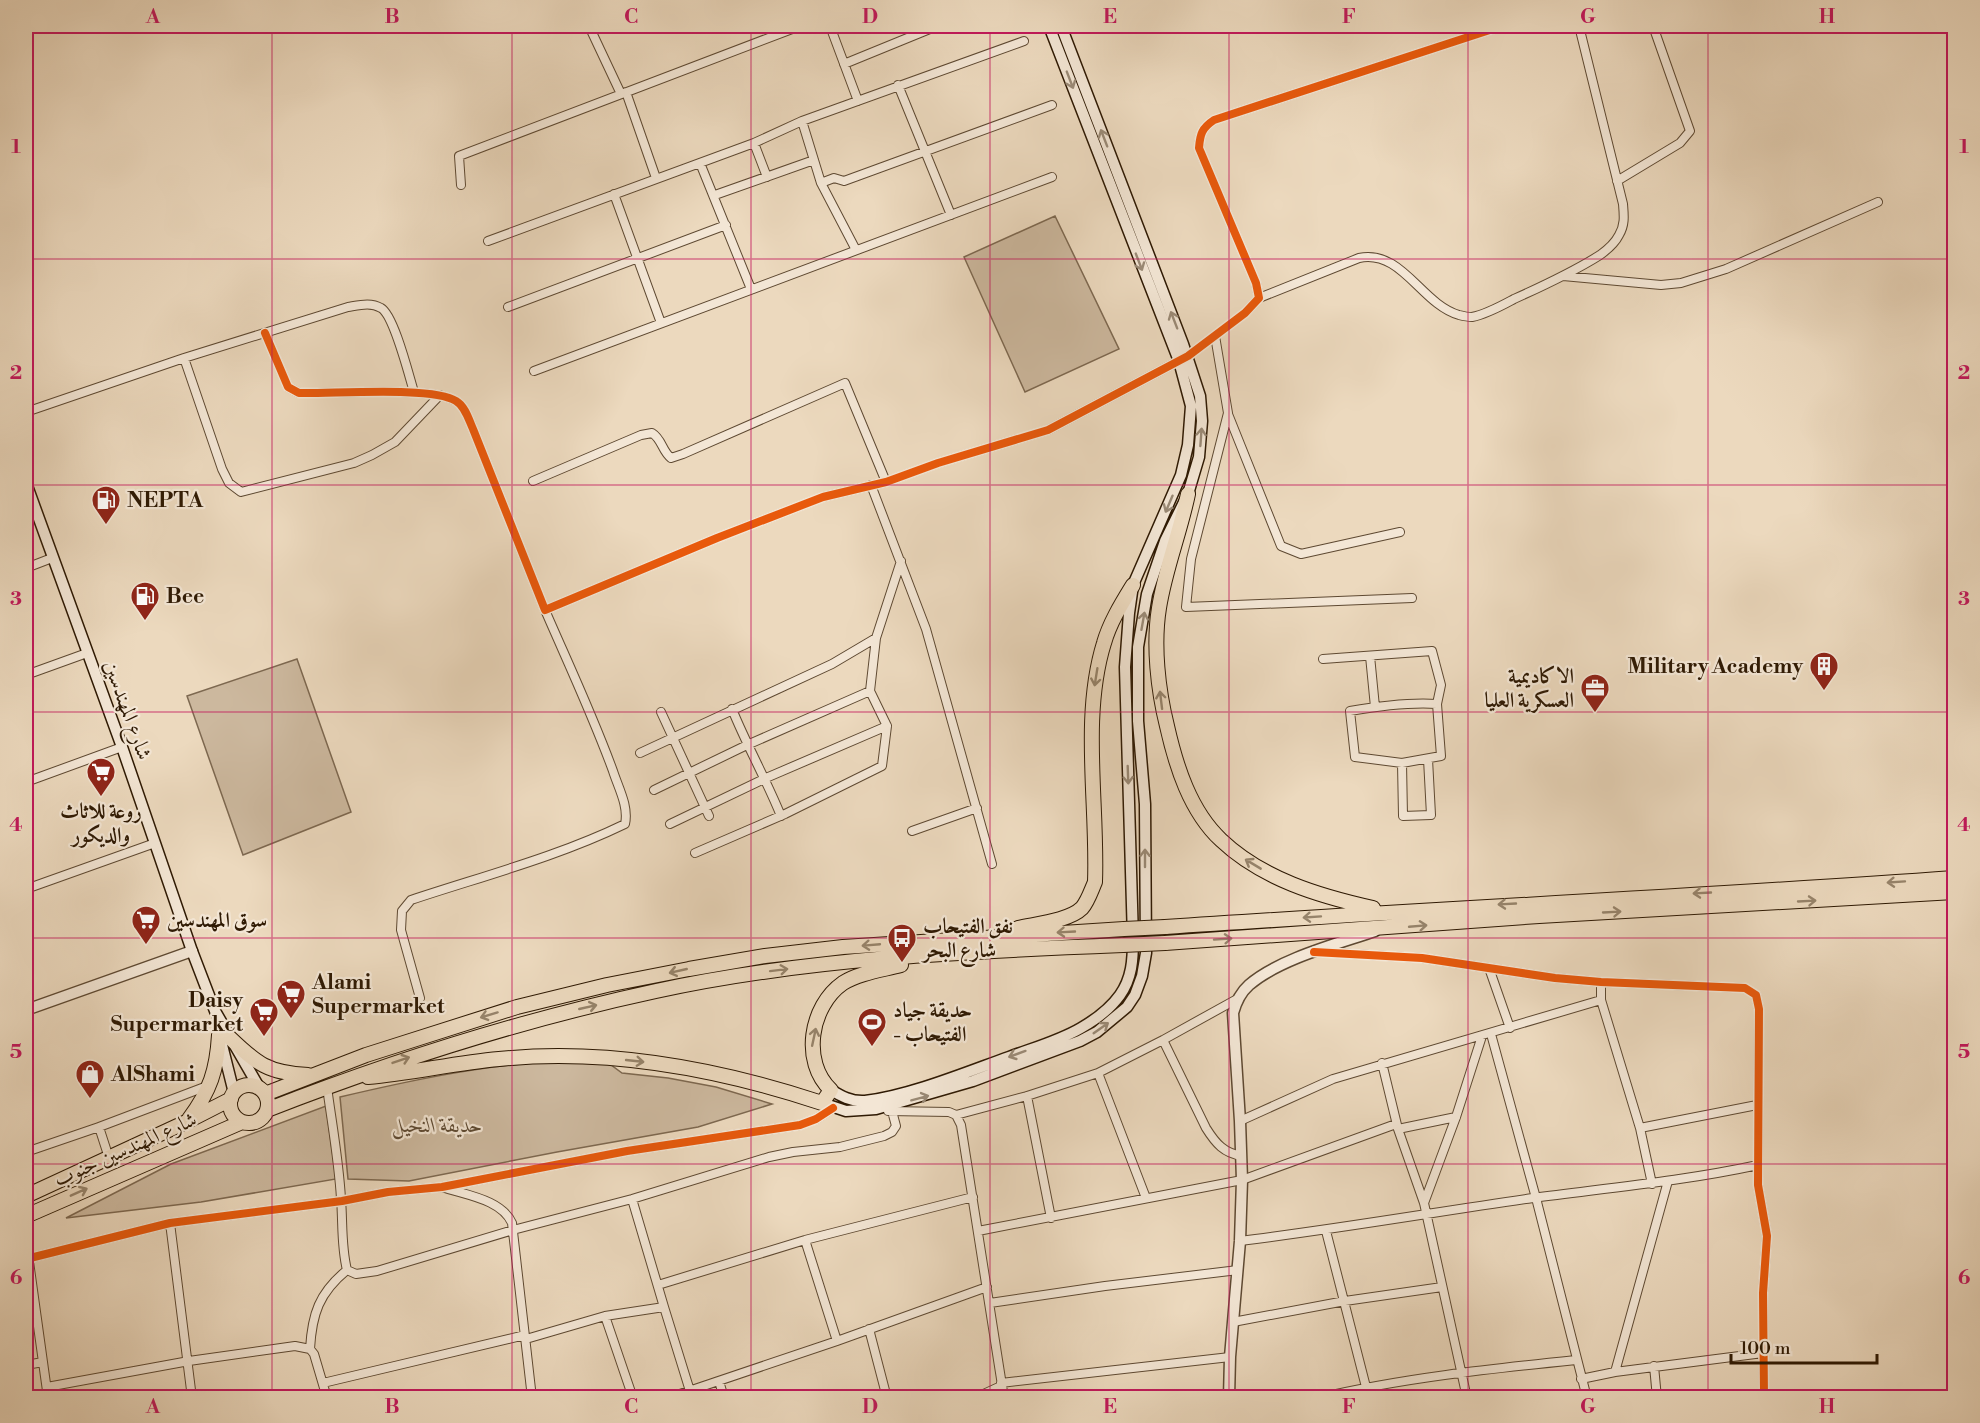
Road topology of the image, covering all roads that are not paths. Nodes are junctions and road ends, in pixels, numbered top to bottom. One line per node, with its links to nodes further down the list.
1 (589, 26): 13 (street)
2 (800, 26): 13 (street)
3 (830, 26): 11 (street)
4 (937, 26): 11 (street)
5 (1049, 26): 43 (main road, one-way to 43)
6 (1061, 26): 43 (main road, one-way to 6)
7 (1502, 26): 37 (street)
8 (1579, 26): 24 (street)
9 (1653, 26): 24 (street)
10 (1024, 41): 12 (street)
11 (844, 64): 14 (street)
12 (898, 86): 14 (street); 18 (street)
13 (623, 93): 23 (street); 26 (street)
14 (858, 101): 16 (street)
15 (1052, 105): 18 (street)
16 (802, 121): 17 (street); 19 (street)
17 (754, 143): 20 (street); 21 (street)
18 (925, 151): 25 (street); 30 (street)
19 (814, 160): 21 (street); 25 (street)
20 (700, 163): 23 (street); 28 (street)
21 (767, 177): 28 (street)
22 (1052, 177): 30 (street)
23 (656, 178): 27 (street)
24 (1617, 181): 35 (street)
25 (820, 183): 33 (street)
26 (461, 185)
27 (614, 194): 32 (street); 34 (street)
28 (715, 195): 31 (street)
29 (1878, 202): 35 (street)
30 (951, 215): 33 (street)
31 (726, 225): 34 (street); 36 (street)
32 (488, 241)
33 (856, 250): 36 (street)
34 (638, 259): 38 (street); 39 (street)
35 (1562, 276): 37 (street)
36 (751, 289): 39 (street)
37 (1260, 298): 41 (street)
38 (508, 307)
39 (661, 323): 44 (street)
40 (265, 333): 42 (street); 45 (street); 45 (street)
41 (1215, 336): 43 (street); 48 (street)
42 (184, 358): 46 (street); 47 (street)
43 (1183, 358): 50 (street); 53 (main road, one-way to 43); 58 (main road, one-way to 58)
44 (534, 370)
45 (414, 392): 46 (street)
46 (440, 395): 60 (street)
47 (26, 412)
48 (1228, 413): 54 (street); 59 (street)
49 (533, 481): 50 (street)
50 (885, 482): 52 (street)
51 (26, 483): 55 (main road, شارع المهندسين)
52 (871, 485): 56 (street); 60 (street)
53 (1188, 494): 93 (highway, one-way to 53); 122 (main road, one-way to 53)
54 (1400, 532)
55 (52, 558): 57 (street); 62 (main road, شارع المهندسين)
56 (901, 561): 61 (street); 82 (street)
57 (26, 568)
58 (1133, 585): 95 (highway, one-way to 95); 116 (main road, one-way to 116)
59 (1412, 598)
60 (544, 610): 101 (street)
61 (876, 638): 66 (street); 69 (street)
62 (87, 653): 65 (street); 74 (main road, شارع المهندسين)
63 (1370, 656): 64 (street); 67 (street); 68 (street)
64 (1323, 659)
65 (26, 675)
66 (870, 692): 71 (street); 73 (street)
67 (1437, 705): 68 (street); 76 (street)
68 (1375, 707): 77 (street)
69 (732, 709): 72 (street); 73 (street)
70 (661, 712): 72 (street)
71 (887, 726): 79 (street); 84 (street)
72 (673, 737): 75 (street); 78 (street)
73 (747, 745): 78 (street); 79 (street)
74 (122, 747): 80 (street); 87 (main road, شارع المهندسين)
75 (640, 753)
76 (1428, 759): 77 (street); 77 (street)
77 (1402, 763)
78 (689, 772): 81 (street); 83 (street)
79 (766, 778): 83 (street); 84 (street)
80 (26, 782)
81 (654, 790)
82 (977, 808): 86 (street); 89 (street)
83 (707, 812): 85 (street)
84 (781, 816): 88 (street)
85 (670, 824)
86 (912, 831)
87 (155, 843): 91 (street); 96 (main road, شارع المهندسين)
88 (695, 853)
89 (992, 864)
90 (1954, 878): 93 (highway, one-way to 93)
91 (26, 889)
92 (1954, 892): 94 (highway, one-way to 92)
93 (1387, 911): 95 (highway, one-way to 95, bridge)
94 (1381, 929): 97 (main road); 98 (highway, one-way to 94, bridge)
95 (963, 938): 112 (highway, one-way to 112)
96 (192, 951): 104 (main road); 107 (main road, شارع المهندسين)
97 (1314, 952): 99 (street); 102 (main road)
98 (935, 956): 113 (highway, one-way to 98); 116 (highway, one-way to 98)
99 (1489, 968): 100 (street); 105 (street)
100 (1601, 982): 103 (street); 121 (street)
101 (420, 998)
102 (1237, 999): 109 (street); 127 (main road)
103 (1601, 1000): 105 (street); 132 (street)
104 (26, 1010)
105 (1510, 1028): 106 (street)
106 (1491, 1034): 108 (street); 145 (street)
107 (224, 1036): 112 (highway); 114 (highway); 117 (main road, شارع المهندسين); 118 (main road)
108 (1482, 1036): 110 (street); 126 (street)
109 (1163, 1040): 111 (street); 134 (street)
110 (1382, 1063): 127 (street); 130 (street)
111 (1098, 1073): 119 (street); 144 (street)
112 (313, 1076): 117 (highway)
113 (347, 1080): 115 (highway); 120 (highway, one-way to 120)
114 (210, 1085): 128 (highway); 131 (street)
115 (327, 1087): 123 (highway); 147 (street)
116 (831, 1090): 120 (highway)
117 (263, 1091): 118 (highway); 123 (highway)
118 (232, 1096): 128 (highway, شارع المهندسين جنوب); 129 (highway)
119 (1027, 1096): 125 (street); 151 (street)
120 (828, 1105): 122 (main road); 141 (street)
121 (1757, 1105): 132 (street); 136 (street)
122 (876, 1109): 124 (street)
123 (267, 1110): 129 (highway)
124 (892, 1111): 125 (street); 146 (street)
125 (956, 1115): 143 (street)
126 (1456, 1117): 130 (street); 148 (street)
127 (1240, 1121): 134 (main road)
128 (186, 1122): 135 (highway, شارع المهندسين جنوب)
129 (242, 1122): 150 (highway, شارع المهندسين جنوب, one-way to 129)
130 (1397, 1126): 138 (street); 148 (street)
131 (99, 1127): 133 (street); 135 (street)
132 (1640, 1128): 140 (street)
133 (26, 1152)
134 (1242, 1156): 138 (main road)
135 (109, 1158): 142 (highway, شارع المهندسين جنوب)
136 (1758, 1165): 139 (street); 174 (street)
137 (26, 1176): 142 (street)
138 (1242, 1179): 144 (street); 158 (main road)
139 (1668, 1182): 140 (street); 182 (street)
140 (1652, 1184): 145 (street)
141 (442, 1187): 147 (street); 153 (street)
142 (29, 1195)
143 (973, 1197): 154 (street); 157 (street)
144 (1146, 1198): 151 (street)
145 (1536, 1198): 149 (street); 176 (street)
146 (632, 1199): 153 (street); 162 (street)
147 (342, 1201): 152 (street); 160 (street)
148 (1424, 1203): 149 (street)
149 (1427, 1214): 155 (street); 164 (street)
150 (26, 1216)
151 (1051, 1218): 154 (street)
152 (170, 1223): 159 (street); 177 (street)
153 (513, 1230): 160 (street); 171 (street)
154 (978, 1231): 163 (street)
155 (1326, 1231): 158 (street); 165 (street)
156 (26, 1240): 159 (street)
157 (805, 1240): 162 (street); 172 (street)
158 (1240, 1241): 161 (main road)
159 (27, 1259): 178 (street)
160 (346, 1270): 173 (street)
161 (1238, 1270): 166 (street); 169 (main road)
162 (658, 1285): 167 (street)
163 (987, 1287): 166 (street); 170 (street)
164 (1442, 1287): 165 (street); 181 (street)
165 (1345, 1301): 169 (street); 188 (street)
166 (990, 1303): 186 (street)
167 (664, 1307): 168 (street); 189 (street)
168 (605, 1316): 171 (street); 194 (street)
169 (1233, 1323): 175 (main road)
170 (869, 1329): 172 (street); 197 (street)
171 (525, 1337): 185 (street); 193 (street)
172 (837, 1341): 184 (street)
173 (310, 1349): 177 (street); 185 (street)
174 (1763, 1353): 180 (street); 205 (street)
175 (1230, 1357): 186 (street); 200 (main road)
176 (1576, 1360): 181 (street); 183 (street)
177 (189, 1361): 187 (street); 191 (street)
178 (43, 1362): 179 (street); 187 (street)
179 (26, 1365)
180 (1654, 1366): 182 (street); 204 (street)
181 (1461, 1372): 188 (street); 202 (street)
182 (1615, 1372): 183 (street)
183 (1581, 1379): 203 (street)
184 (719, 1381): 189 (street); 196 (street)
185 (323, 1383): 192 (street)
186 (1001, 1384): 198 (street); 199 (street)
187 (46, 1387): 190 (street)
188 (1366, 1387): 201 (street)
189 (690, 1390): 195 (street)
190 (48, 1398)
191 (192, 1398)
192 (327, 1398)
193 (532, 1398)
194 (633, 1398)
195 (668, 1398)
196 (724, 1398)
197 (887, 1398)
198 (975, 1398)
199 (1004, 1398)
200 (1228, 1398)
201 (1318, 1398)
202 (1467, 1398)
203 (1587, 1398)
204 (1657, 1398)
205 (1764, 1398)

